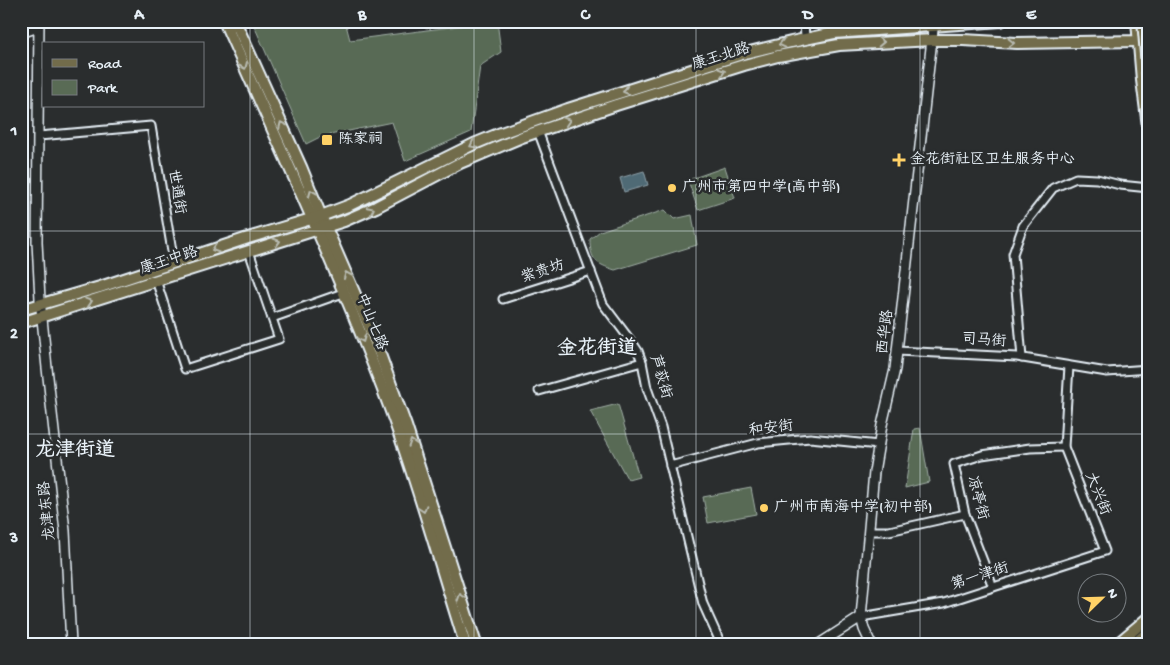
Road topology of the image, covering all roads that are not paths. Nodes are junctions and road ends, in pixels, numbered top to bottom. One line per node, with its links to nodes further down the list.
1 (224, 21): 21 (main road, 中山七路, one-way to 21)
2 (235, 21): 21 (main road, 中山七路, one-way to 2)
3 (804, 21): 12 (street)
4 (1001, 21): 7 (main road, 康王北路)
5 (1137, 21): 15 (main road)
6 (1144, 21): 16 (highway, bridge)
7 (934, 23): 9 (main road, 康王北路); 13 (street, 西华路)
8 (38, 24): 10 (street); 20 (street, 龙津东路)
9 (907, 28): 12 (main road, 康王北路); 14 (street)
10 (21, 33)
11 (1149, 33): 15 (main road)
12 (805, 39): 23 (main road, 康王北路, one-way to 23)
13 (932, 40): 14 (main road, 康王北路); 15 (main road, 康王北路, one-way to 15); 36 (street, 西华路)
14 (907, 41): 18 (main road, 康王北路, one-way to 14)
15 (1138, 41): 17 (main road)
16 (1149, 76)
17 (1146, 96): 19 (main road)
18 (538, 131): 24 (main road, 康王北路, one-way to 18); 27 (street, 芦荻街)
19 (1149, 134)
20 (38, 136): 26 (street, 世通街); 31 (street, 龙津东路)
21 (298, 171): 23 (main road, 中山七路)
22 (1149, 188): 37 (street)
23 (317, 218): 24 (main road, 中山七路); 26 (main road, 康王中路, one-way to 26)
24 (321, 228): 25 (main road, 康王中路, one-way to 24); 29 (main road, 中山七路); 56 (main road, 中山七路, one-way to 24)
25 (249, 251): 28 (main road, 康王中路); 34 (street)
26 (174, 263): 31 (main road, 康王中路)
27 (591, 271): 30 (street, 紫贵坊); 38 (street, 芦荻街)
28 (156, 280): 33 (main road, 康王中路, one-way to 28); 34 (street)
29 (343, 293): 34 (street); 55 (main road, 中山七路, one-way to 55)
30 (503, 300)
31 (41, 304): 32 (main road, 康王中路); 33 (street, 龙津东路)
32 (21, 310)
33 (42, 317): 35 (main road, 康王中路); 54 (street, 龙津东路)
34 (272, 318)
35 (21, 323)
36 (897, 351): 37 (street, 司马街); 42 (street, 西华路)
37 (1022, 358): 39 (street, 司马街)
38 (642, 362): 41 (street); 44 (street, 芦荻街)
39 (1069, 366): 40 (street, 司马街); 43 (street)
40 (1149, 369)
41 (539, 391)
42 (879, 444): 44 (street, 和安街); 46 (street, 西华路)
43 (1064, 447): 45 (street, 凉亭街); 47 (street, 大兴街)
44 (670, 466): 57 (street, 芦荻街)
45 (965, 514): 46 (street); 48 (street, 凉亭街)
46 (869, 531): 49 (street, 西华路)
47 (1105, 551): 48 (street, 第一津街)
48 (993, 587): 49 (street, 第一津街)
49 (861, 617): 58 (street); 59 (street, 西华路)
50 (1149, 617): 60 (main road)
51 (1149, 625): 61 (street)
52 (1149, 631): 62 (main road)
53 (1149, 637): 63 (street)
54 (72, 644)
55 (465, 644)
56 (476, 644)
57 (720, 644)
58 (819, 644)
59 (871, 644)
60 (1117, 644)
61 (1126, 644)
62 (1134, 644)
63 (1141, 644)

